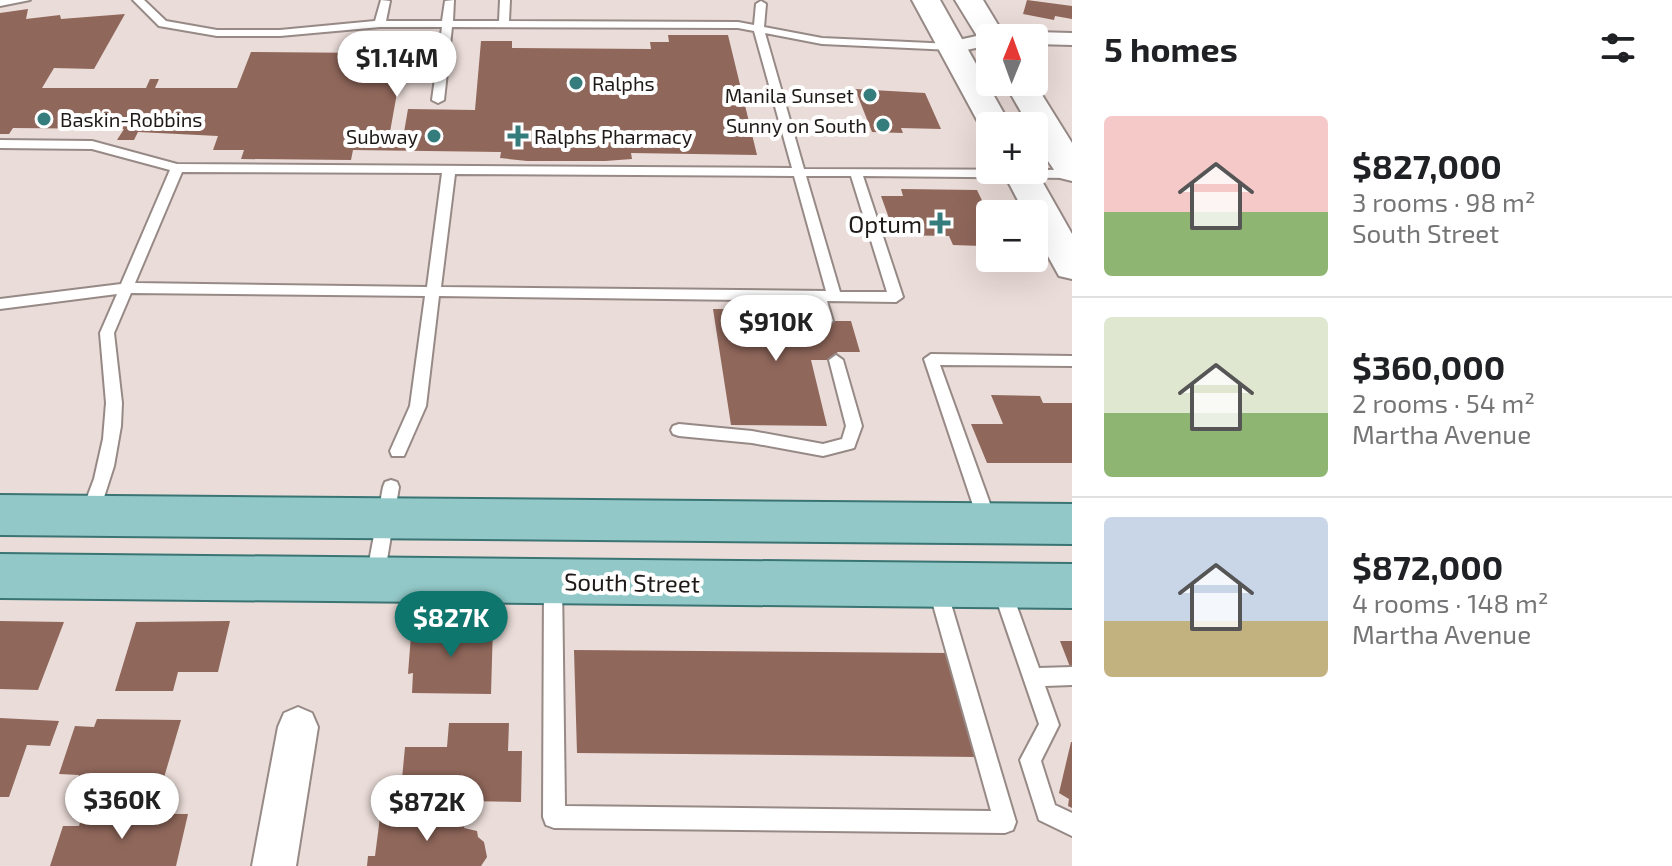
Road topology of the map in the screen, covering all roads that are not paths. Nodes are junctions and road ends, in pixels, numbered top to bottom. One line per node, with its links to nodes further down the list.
1 (25, 0): 8 (lane)
2 (140, 0): 10 (lane)
3 (505, 0): 12 (lane)
4 (926, 0): 18 (main road)
5 (969, 0): 13 (main road)
6 (385, 1): 10 (lane)
7 (450, 1): 11 (lane)
8 (0, 3)
9 (761, 4): 14 (lane)
10 (380, 24): 11 (lane)
11 (447, 24): 12 (lane); 23 (lane)
12 (504, 24): 14 (lane)
13 (983, 24)
14 (759, 29): 18 (lane); 28 (lane)
15 (1048, 38): 16 (street)
16 (1072, 39)
17 (976, 42): 18 (street)
18 (952, 47): 19 (street); 24 (main road)
19 (976, 51)
20 (1072, 55): 21 (street)
21 (1048, 56)
22 (1027, 96): 32 (main road)
23 (438, 100)
24 (987, 112)
25 (0, 144): 26 (lane)
26 (177, 168): 27 (lane); 35 (lane)
27 (449, 169): 28 (lane); 36 (lane)
28 (799, 171): 29 (lane); 37 (lane)
29 (855, 171): 30 (lane); 37 (lane)
30 (976, 171)
31 (1048, 172): 32 (lane)
32 (1072, 172)
33 (1027, 184): 34 (main road)
34 (1072, 267)
35 (126, 288): 36 (lane); 38 (lane); 46 (lane)
36 (434, 291): 37 (lane); 43 (lane)
37 (827, 296): 39 (lane)
38 (0, 304)
39 (826, 321)
40 (836, 360): 42 (lane)
41 (1072, 361): 47 (lane)
42 (679, 430)
43 (398, 451)
44 (388, 503): 46 (main road); 47 (main road); 50 (lane)
45 (0, 515): 46 (main road)
46 (89, 516)
47 (988, 523): 48 (main road)
48 (1072, 524)
49 (0, 576): 50 (main road, South Street)
50 (374, 579): 51 (main road, South Street)
51 (553, 581): 52 (main road, South Street); 52 (lane)
52 (936, 584): 53 (main road, South Street)
53 (1000, 585): 54 (main road, South Street); 56 (lane)
54 (1072, 586)
55 (1072, 676): 56 (lane)
56 (1033, 677): 58 (lane)
57 (298, 727): 59 (street)
58 (1072, 825)
59 (274, 866)

